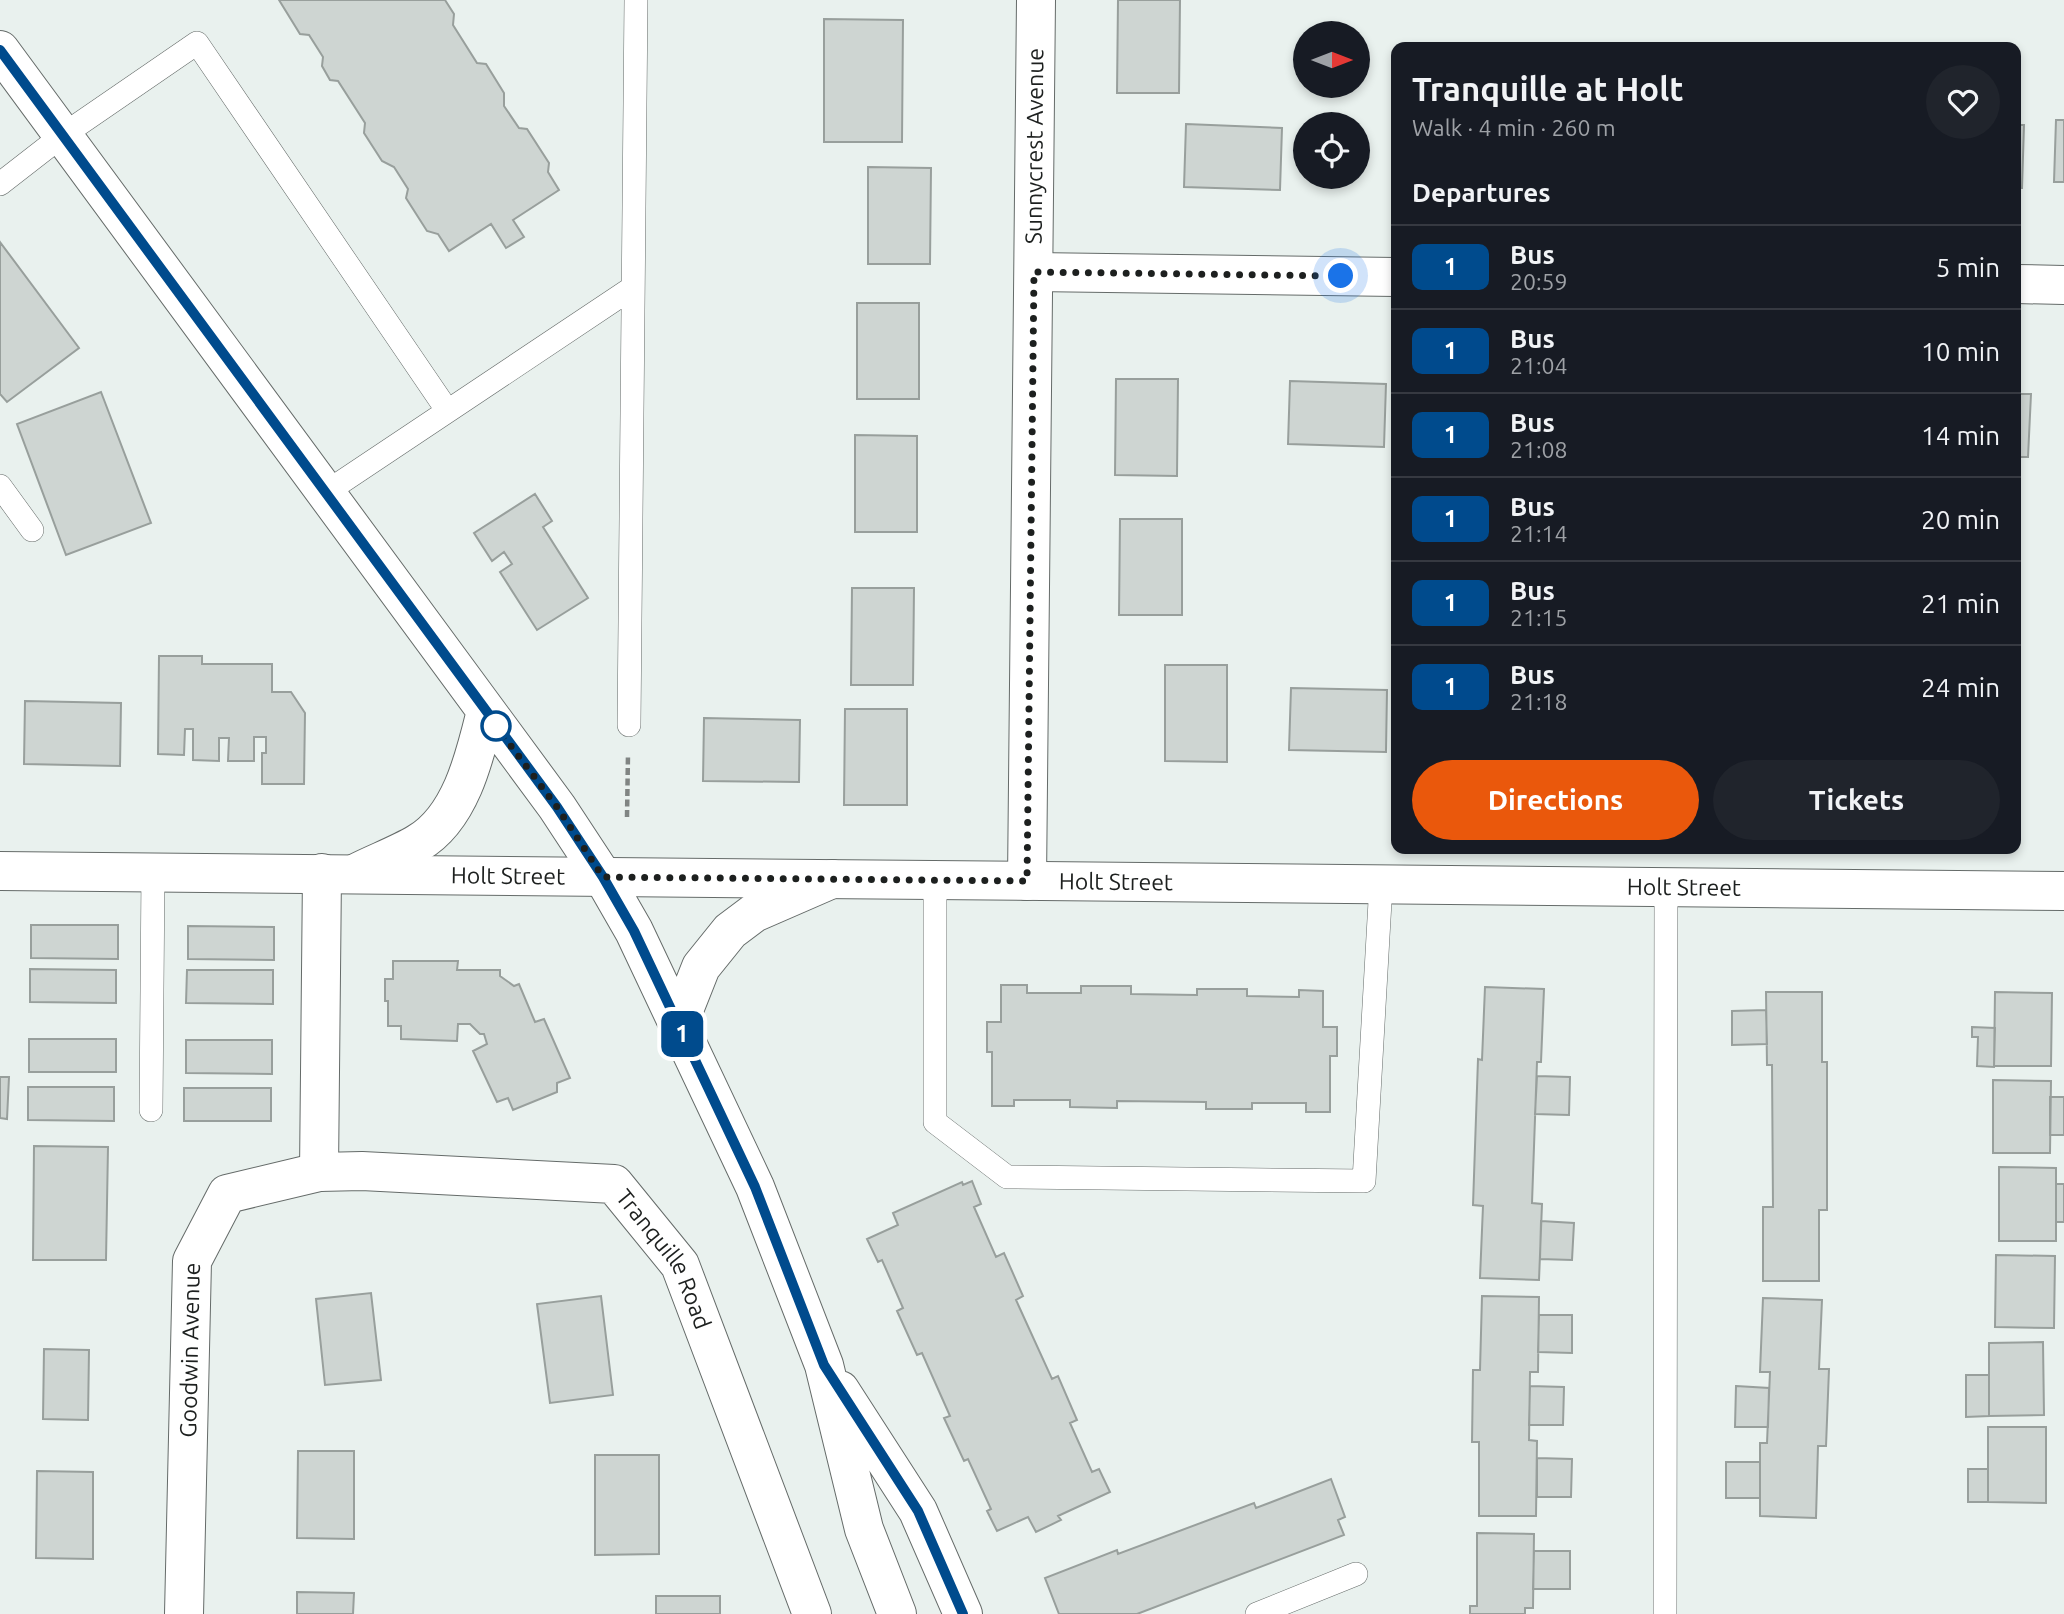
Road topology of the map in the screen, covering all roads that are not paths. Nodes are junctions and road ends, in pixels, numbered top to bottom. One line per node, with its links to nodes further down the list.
1 (636, 0): 10 (lane)
2 (1036, 0): 6 (street, Sunnycrest Avenue)
3 (0, 50): 4 (street)
4 (63, 135): 5 (lane); 11 (lane); 13 (street)
5 (0, 184)
6 (1034, 272): 7 (street); 23 (street, Sunnycrest Avenue)
7 (1391, 277)
8 (2021, 284): 9 (street)
9 (2064, 285)
10 (632, 288): 11 (lane); 16 (lane)
11 (447, 410): 13 (lane)
12 (0, 486): 14 (lane)
13 (325, 493): 15 (street)
14 (32, 530)
15 (486, 711): 19 (street); 20 (street)
16 (629, 725)
17 (0, 871): 18 (street, Holt Street)
18 (153, 872): 19 (street, Holt Street); 28 (lane)
19 (338, 874): 20 (street, Holt Street); 29 (street)
20 (603, 877): 21 (street, Holt Street); 27 (street)
21 (832, 879): 22 (street, Holt Street); 27 (street)
22 (934, 880): 23 (street, Holt Street); 24 (lane)
23 (1027, 881): 24 (street, Holt Street)
24 (1381, 884): 25 (street, Holt Street)
25 (1666, 887): 26 (street, Holt Street); 37 (lane)
26 (2064, 891)
27 (678, 1025): 30 (street)
28 (151, 1110)
29 (318, 1172): 32 (street, Goodwin Avenue); 33 (street, Tranquille Road)
30 (824, 1365): 34 (street); 35 (street)
31 (1356, 1573): 36 (lane)
32 (184, 1614)
33 (812, 1614)
34 (897, 1614)
35 (963, 1614)
36 (1257, 1614)
37 (1665, 1614)

